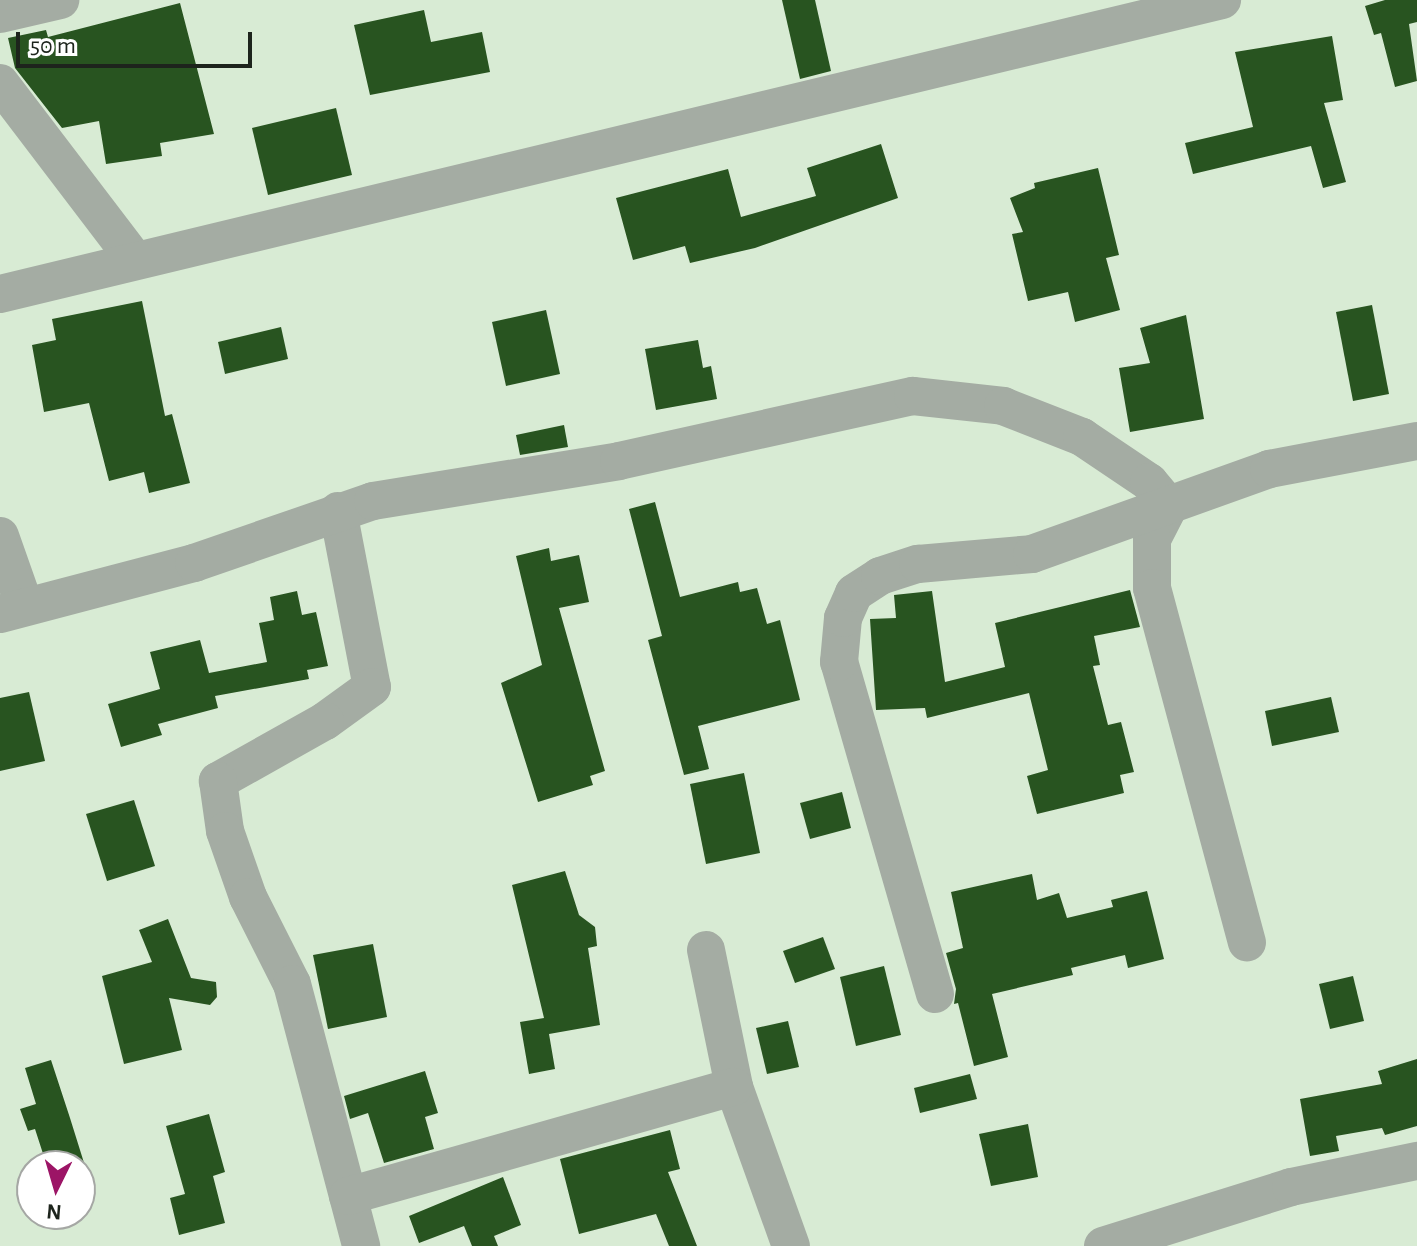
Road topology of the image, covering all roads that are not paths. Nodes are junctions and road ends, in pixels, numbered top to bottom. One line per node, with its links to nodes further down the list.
1 (60, 0): 3 (street)
2 (1222, 0): 5 (street)
3 (0, 14)
4 (0, 83): 5 (street)
5 (134, 259): 6 (street)
6 (0, 294)
7 (1417, 441): 8 (street)
8 (1169, 506): 9 (street); 12 (street); 14 (street)
9 (338, 511): 11 (street); 17 (street)
10 (0, 536): 11 (street)
11 (13, 611)
12 (1247, 942)
13 (706, 950): 15 (street)
14 (935, 994)
15 (734, 1087): 17 (street); 19 (street)
16 (1417, 1161): 20 (street)
17 (348, 1196): 18 (street)
18 (361, 1246)
19 (791, 1246)
20 (1103, 1246)

